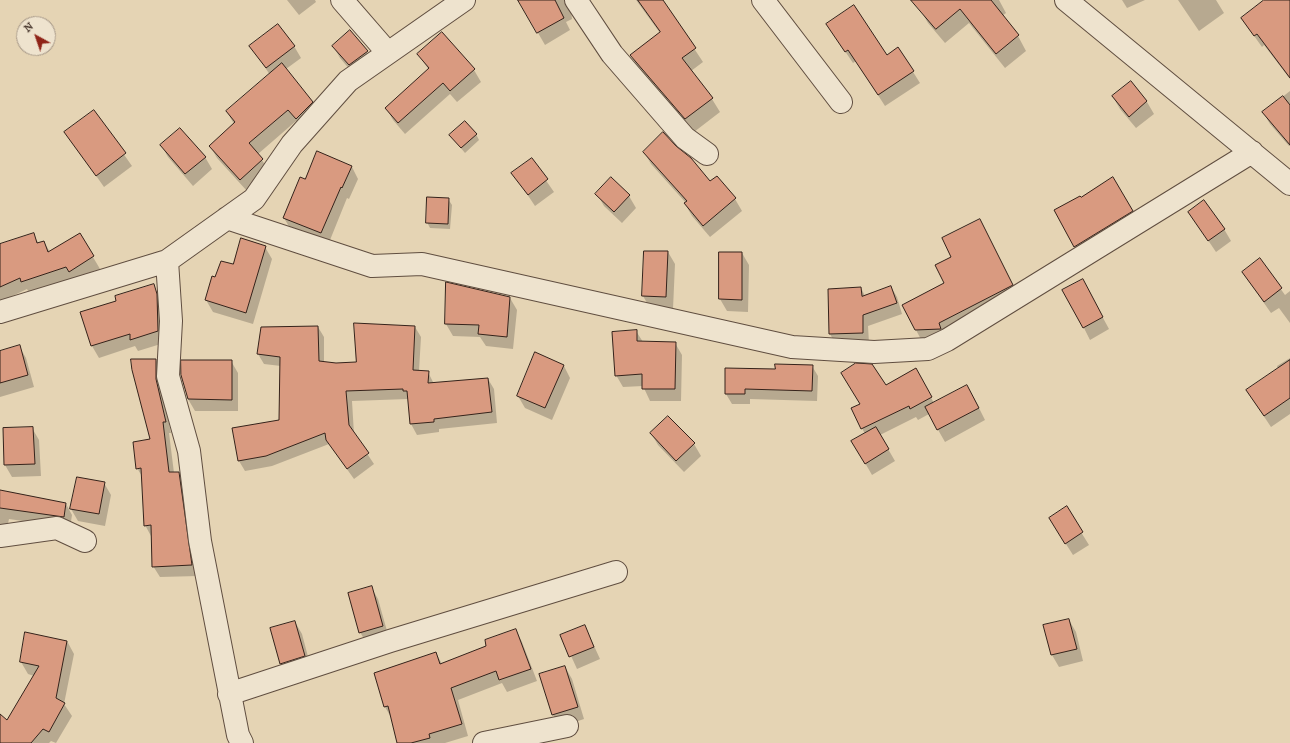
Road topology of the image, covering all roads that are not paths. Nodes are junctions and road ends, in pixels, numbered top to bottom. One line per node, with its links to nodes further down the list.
1 (342, 0): 6 (street)
2 (464, 0): 6 (street)
3 (576, 0): 9 (street)
4 (763, 0): 7 (street)
5 (1066, 0): 8 (street)
6 (388, 53): 11 (street)
7 (841, 102)
8 (1252, 152): 10 (street); 11 (street)
9 (707, 154)
10 (1290, 184)
11 (228, 218): 12 (street)
12 (167, 261): 13 (street); 17 (street)
13 (0, 312)
14 (0, 536): 15 (street)
15 (85, 541)
16 (616, 572): 17 (street)
17 (229, 694): 19 (street)
18 (567, 726): 20 (street)
19 (242, 743)
20 (484, 743)

